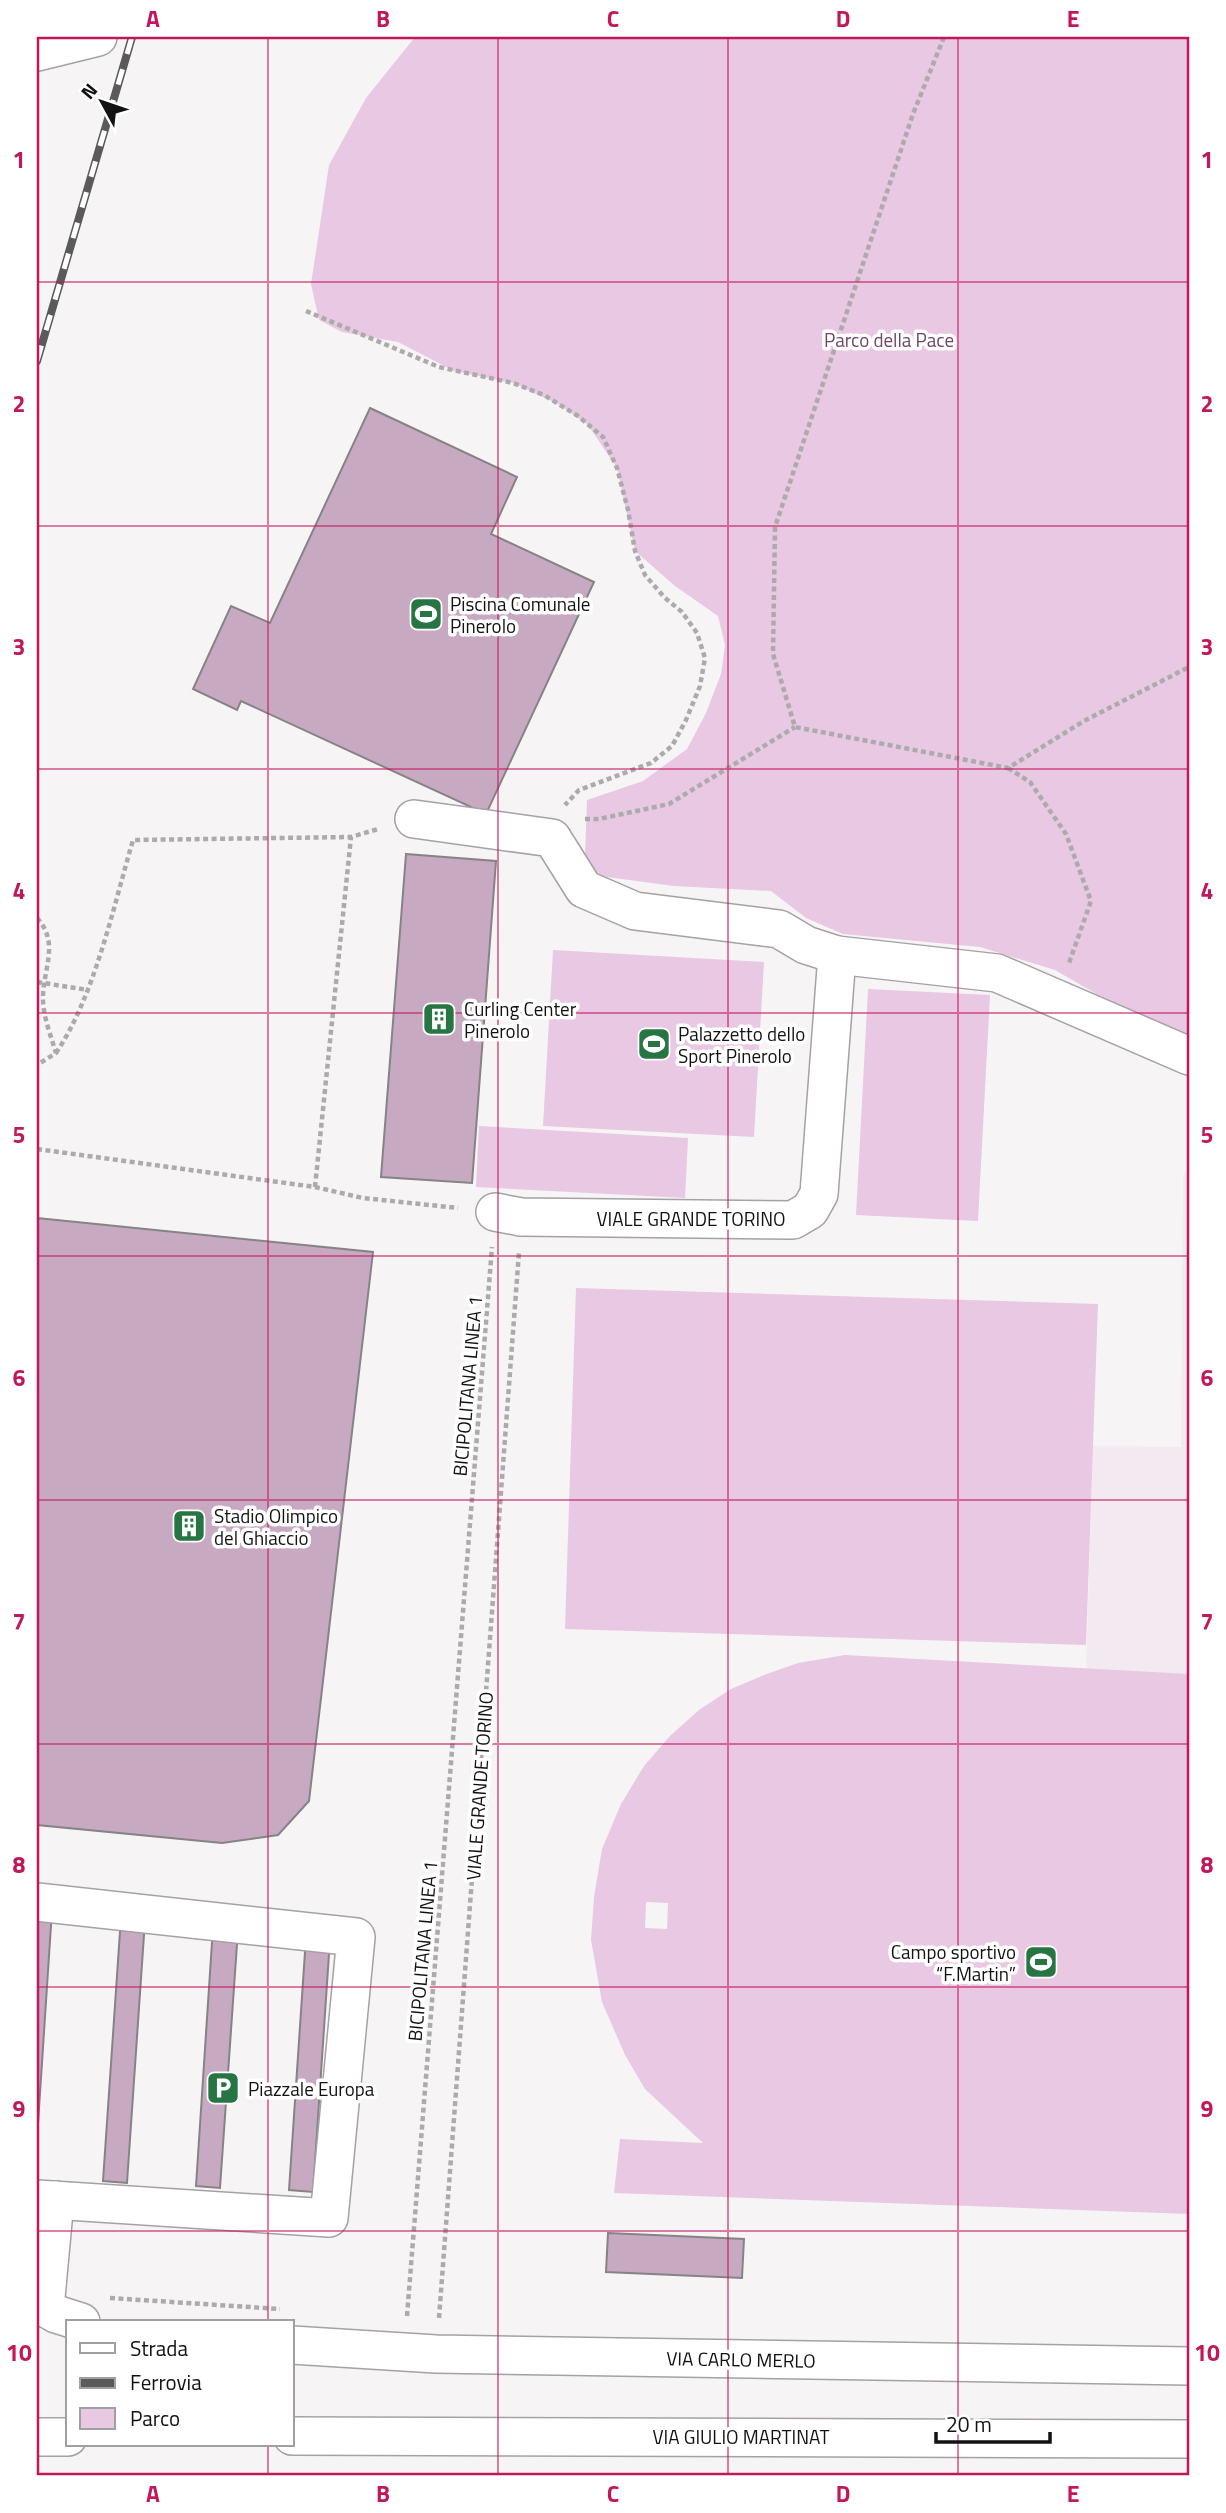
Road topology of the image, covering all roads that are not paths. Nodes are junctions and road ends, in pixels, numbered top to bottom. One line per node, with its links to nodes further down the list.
1 (98, 37): 2 (street)
2 (37, 52)
3 (415, 820): 4 (street)
4 (837, 955): 5 (street); 6 (street, VIALE GRANDE TORINO)
5 (1189, 1056)
6 (508, 1215)
7 (37, 1902): 8 (street)
8 (46, 2200): 9 (street)
9 (43, 2295): 10 (street)
10 (75, 2320)
11 (294, 2345): 12 (street, VIA CARLO MERLO)
12 (1189, 2366)
13 (294, 2436): 16 (street, VIA GIULIO MARTINAT)
14 (37, 2437): 15 (street)
15 (66, 2437)
16 (1189, 2439)

